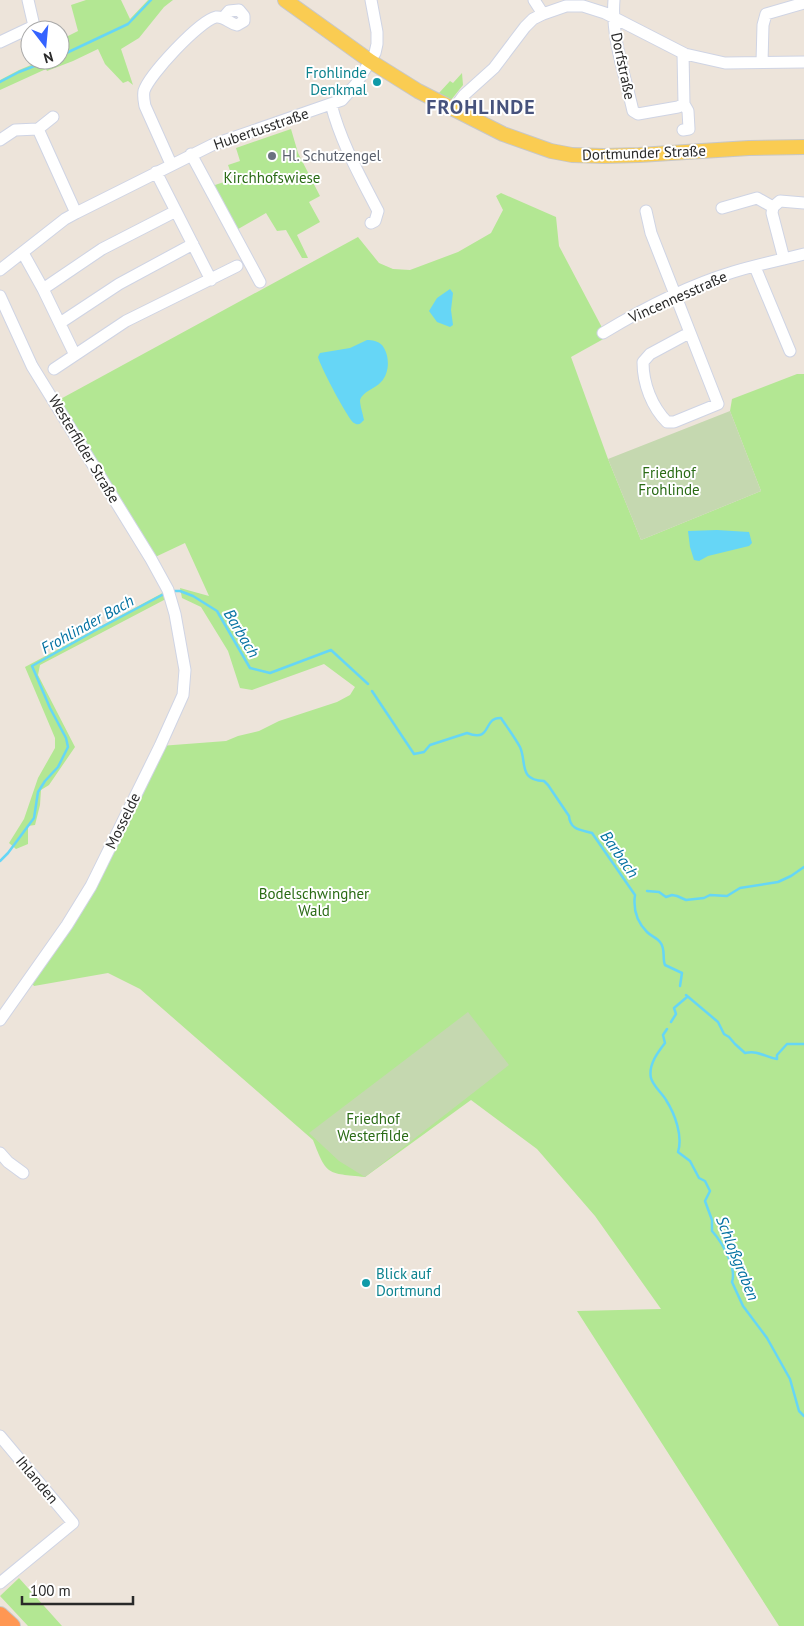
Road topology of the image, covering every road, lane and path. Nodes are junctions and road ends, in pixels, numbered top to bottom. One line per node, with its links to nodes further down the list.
1 (28, 0): 10 (street)
2 (285, 0): 14 (main road, Dortmunder Straße)
3 (371, 0): 14 (street, Hubertusstraße)
4 (534, 0): 7 (street)
5 (614, 0): 9 (street)
6 (804, 3): 15 (street)
7 (543, 14): 9 (street, Dorfstraße); 19 (street, Dorfstraße)
8 (223, 18): 26 (street)
9 (613, 18): 13 (street); 18 (street, Dorfstraße)
10 (34, 20)
11 (20, 34): 12 (street)
12 (0, 42)
13 (683, 53): 15 (street); 18 (street)
14 (370, 61): 17 (street, Hubertusstraße); 19 (main road, Dortmunder Straße)
15 (762, 62): 16 (street)
16 (804, 62)
17 (331, 104): 25 (street, Hubertusstraße); 34 (street)
18 (684, 104): 22 (street)
19 (454, 110): 24 (main road, Dortmunder Straße)
20 (53, 117): 21 (street)
21 (38, 129): 23 (street); 33 (street)
22 (683, 130)
23 (0, 140)
24 (804, 148)
25 (191, 154): 26 (street, Hubertusstraße); 43 (street)
26 (171, 164): 27 (street, Hubertusstraße)
27 (156, 172): 31 (street); 33 (street, Hubertusstraße)
28 (804, 203): 30 (street)
29 (722, 208): 30 (street)
30 (773, 208): 38 (street)
31 (176, 211): 35 (street); 44 (street)
32 (646, 211): 46 (street)
33 (76, 213): 36 (street, Hubertusstraße)
34 (371, 223)
35 (193, 244): 42 (street); 47 (street)
36 (23, 253): 41 (street, Hubertusstraße); 44 (street)
37 (804, 254): 38 (street, Vincennesstraße)
38 (784, 259): 40 (street, Vincennesstraße)
39 (237, 266): 42 (street)
40 (754, 267): 46 (street, Vincennesstraße); 50 (street)
41 (0, 270)
42 (211, 280): 51 (street)
43 (260, 282)
44 (43, 289): 47 (street)
45 (0, 296): 53 (street, Westerfilder Straße)
46 (674, 296): 48 (street, Vincennesstraße); 49 (street)
47 (60, 323): 51 (street)
48 (603, 333)
49 (689, 333): 49 (street)
50 (790, 351)
51 (75, 355): 52 (street)
52 (54, 368)
53 (172, 600): 54 (street, Mosselde)
54 (0, 1020)
55 (0, 1153): 56 (street)
56 (23, 1174)
57 (0, 1436): 58 (street, Ihlanden)
58 (1, 1582)
59 (0, 1614): 60 (highway)
60 (12, 1626)

